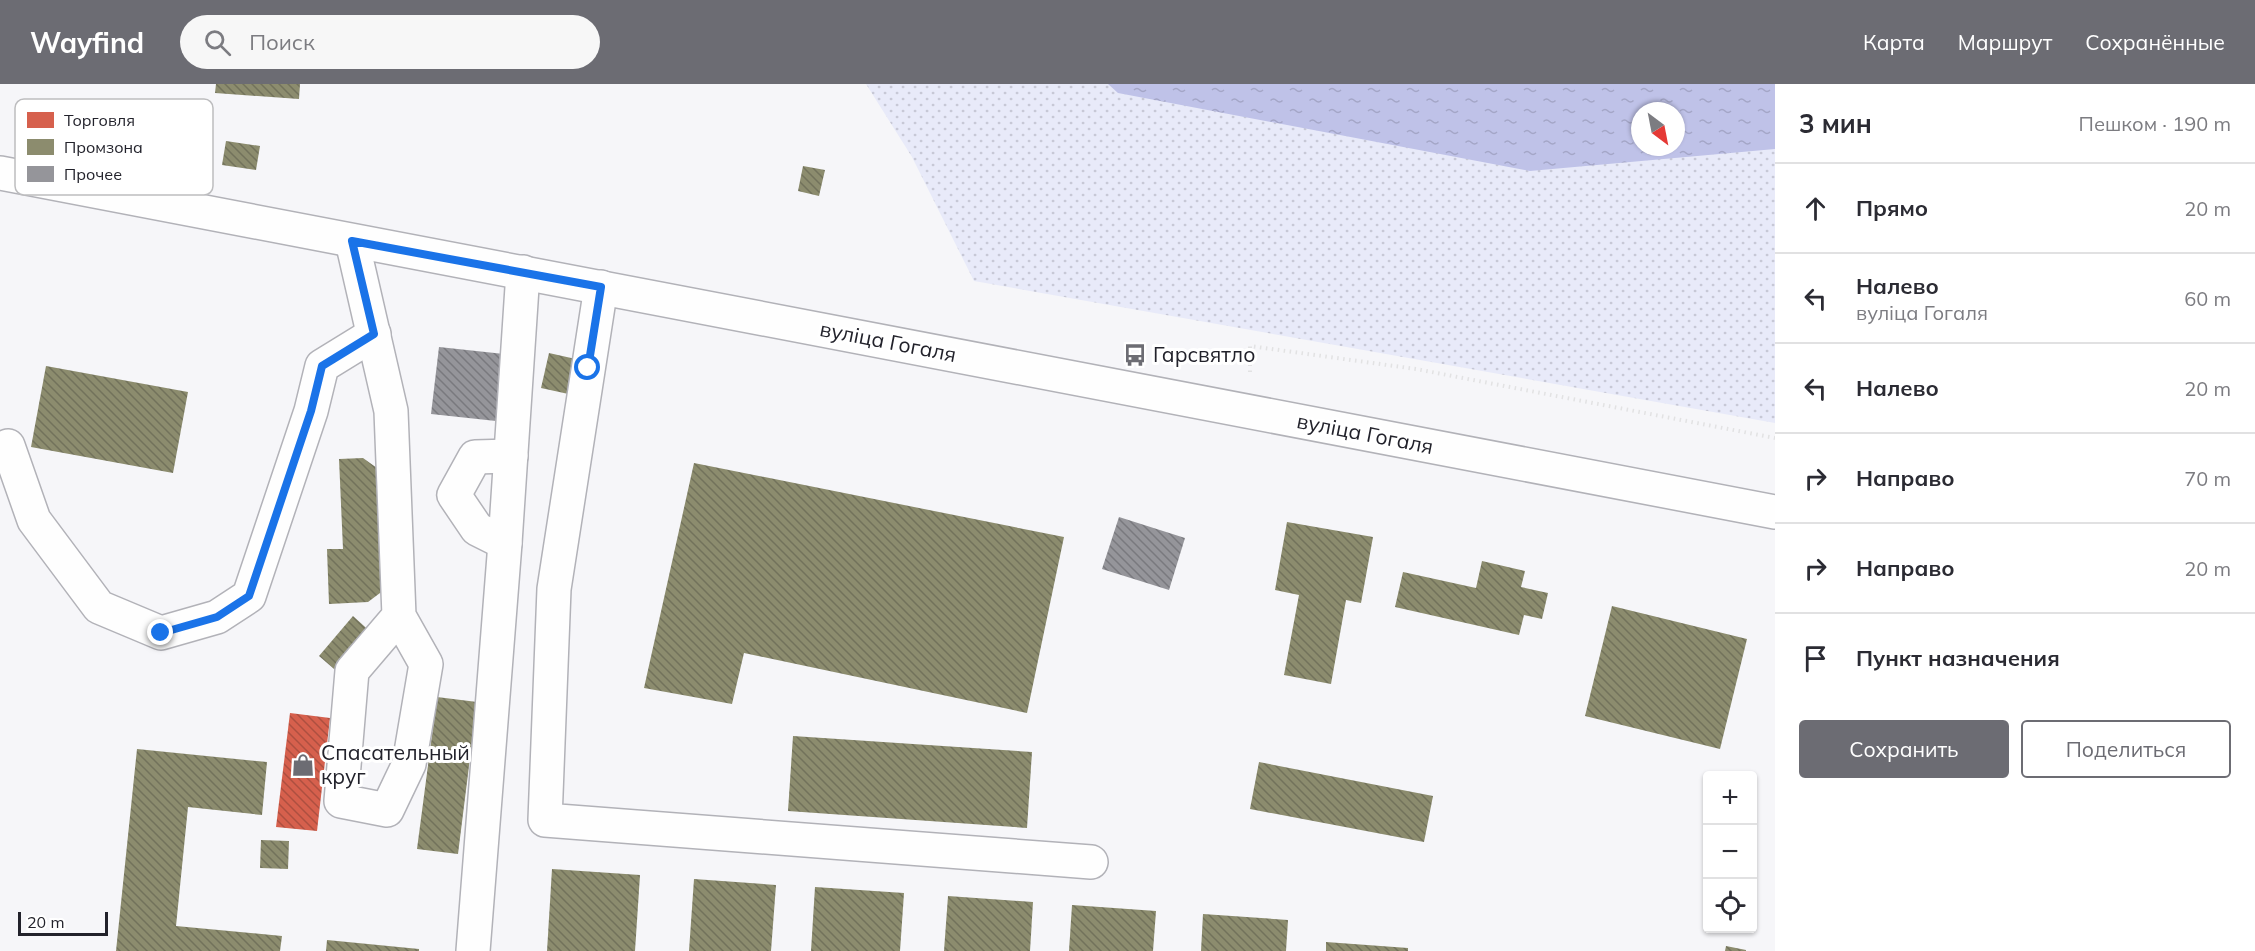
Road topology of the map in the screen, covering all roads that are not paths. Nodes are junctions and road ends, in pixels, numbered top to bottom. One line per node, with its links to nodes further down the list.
1 (0, 173): 2 (main road, вуліца Гогаля)
2 (15, 176)
3 (114, 195): 4 (main road, вуліца Гогаля)
4 (352, 241): 5 (main road, вуліца Гогаля); 7 (main road)
5 (523, 272): 6 (main road, вуліца Гогаля); 9 (main road)
6 (601, 287): 10 (main road, вуліца Гогаля); 13 (main road)
7 (374, 334): 8 (main road); 12 (main road)
8 (8, 446)
9 (511, 456): 11 (main road); 11 (main road)
10 (1775, 512)
11 (505, 543): 14 (main road)
12 (399, 616): 12 (main road)
13 (1090, 862)
14 (473, 951)

